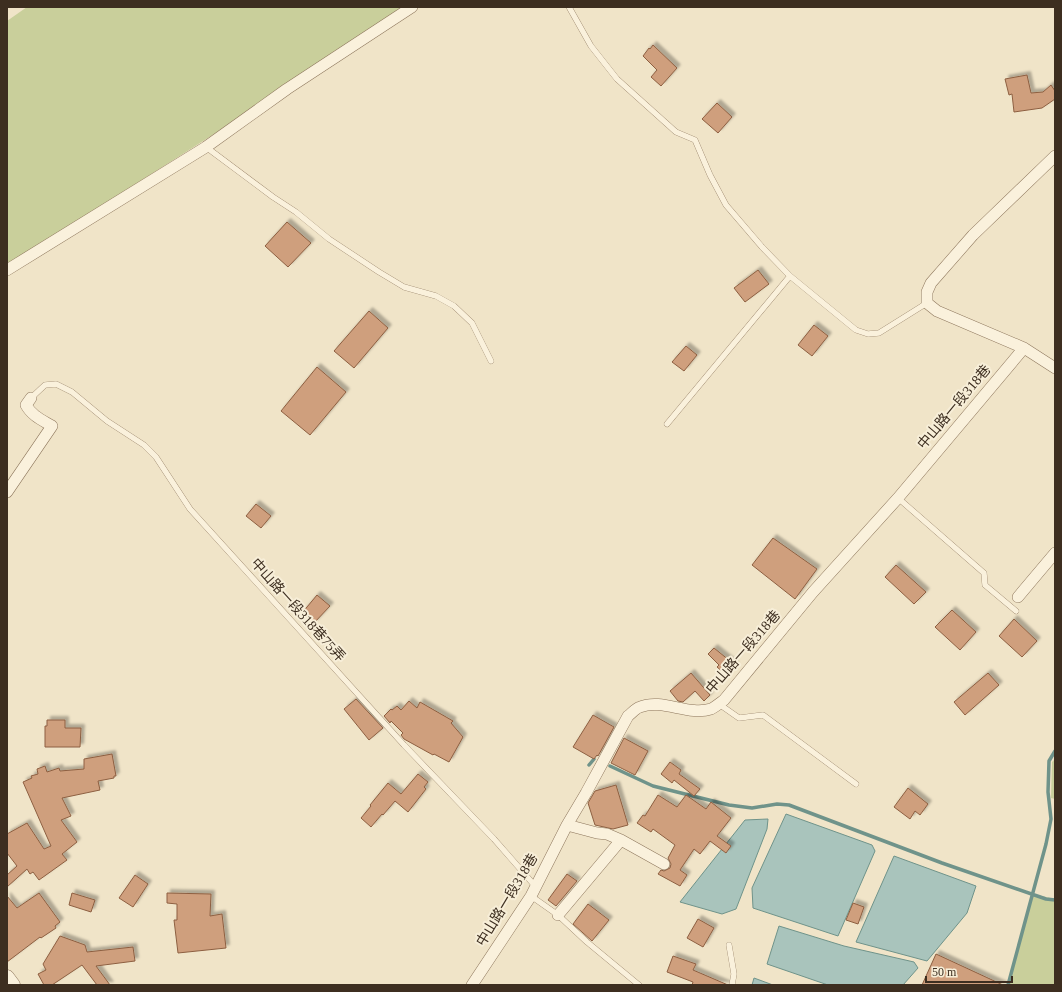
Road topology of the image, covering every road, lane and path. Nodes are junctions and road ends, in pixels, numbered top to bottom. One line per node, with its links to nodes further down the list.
1 (412, 7): 3 (street)
2 (569, 7): 6 (lane)
3 (206, 147): 5 (street); 9 (lane)
4 (1055, 156): 7 (street)
5 (7, 270)
6 (790, 276): 7 (lane); 12 (lane)
7 (927, 303): 8 (street)
8 (1024, 348): 10 (street); 14 (street, 中山路一段318巷)
9 (491, 361)
10 (1055, 368)
11 (31, 398): 13 (street); 23 (lane, 中山路一段318巷75弄)
12 (666, 424)
13 (7, 492)
14 (898, 498): 17 (lane); 18 (street, 中山路一段318巷)
15 (1055, 553): 16 (street)
16 (1018, 597)
17 (1016, 611)
18 (719, 704): 19 (lane); 20 (street, 中山路一段318巷)
19 (856, 784)
20 (567, 825): 21 (street); 23 (street, 中山路一段318巷)
21 (621, 840): 22 (street); 24 (street)
22 (664, 864)
23 (533, 891): 24 (lane, 中山路一段318巷75弄); 28 (street, 中山路一段318巷)
24 (558, 915): 29 (lane, 中山路一段318巷75弄)
25 (729, 945): 30 (lane)
26 (7, 977): 27 (street)
27 (13, 985)
28 (472, 985)
29 (639, 985)
30 (732, 985)

